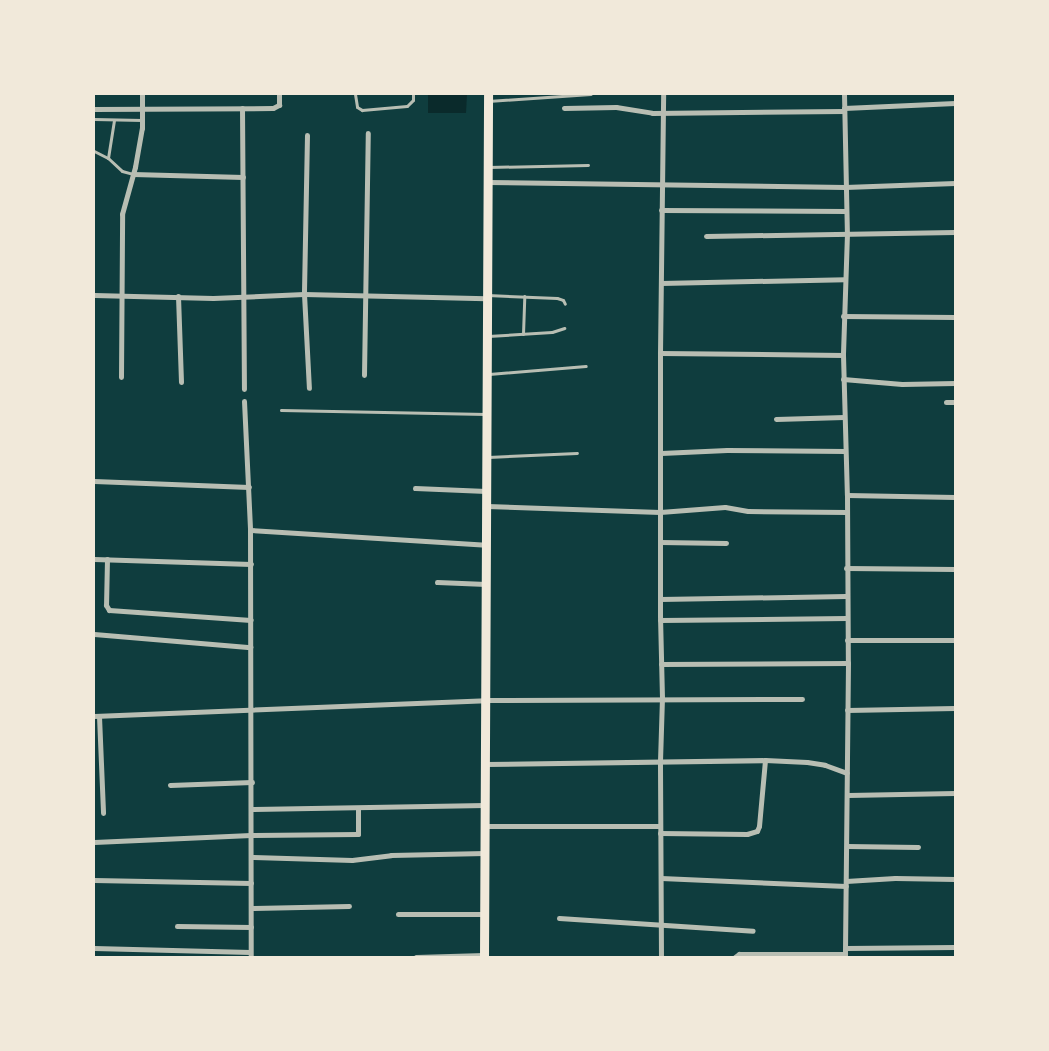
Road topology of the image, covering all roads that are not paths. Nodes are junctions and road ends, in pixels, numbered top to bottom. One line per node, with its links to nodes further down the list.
1 (142, 94): 13 (street)
2 (279, 94): 10 (street)
3 (355, 94): 4 (lane)
4 (413, 94)
5 (591, 94): 8 (lane)
6 (663, 94): 15 (street)
7 (844, 94): 14 (street)
8 (488, 98): 24 (main road)
9 (955, 104): 14 (street)
10 (242, 108): 13 (street); 26 (street)
11 (564, 108): 15 (street)
12 (94, 109): 13 (street)
13 (142, 109): 18 (street)
14 (844, 109): 15 (street); 30 (street)
15 (663, 112): 28 (street)
16 (94, 119): 17 (lane)
17 (114, 120): 18 (lane); 22 (lane)
18 (142, 120): 25 (street)
19 (368, 133): 41 (street)
20 (307, 135): 39 (street)
21 (94, 151): 22 (lane)
22 (108, 158): 25 (lane)
23 (588, 165): 24 (lane)
24 (487, 167): 27 (main road)
25 (133, 174): 26 (street); 38 (street)
26 (243, 177): 43 (street)
27 (487, 182): 28 (street); 44 (main road)
28 (662, 182): 30 (street); 31 (street)
29 (955, 183): 30 (street)
30 (846, 187): 32 (street)
31 (661, 210): 32 (street); 37 (street)
32 (846, 211): 34 (street)
33 (955, 232): 34 (street)
34 (847, 233): 35 (street); 36 (street)
35 (706, 236)
36 (845, 279): 37 (street); 47 (street)
37 (661, 282): 52 (street)
38 (121, 294): 40 (street); 42 (street); 57 (street)
39 (304, 294): 41 (street); 43 (street); 61 (street)
40 (94, 295)
41 (366, 295): 44 (street); 55 (street)
42 (178, 296): 43 (street); 59 (street)
43 (244, 296): 62 (street)
44 (487, 296): 45 (lane); 51 (main road)
45 (524, 296): 46 (lane); 50 (lane)
46 (565, 304)
47 (843, 316): 48 (street); 53 (street)
48 (955, 317)
49 (564, 328): 50 (lane)
50 (523, 334): 51 (lane)
51 (486, 336): 56 (main road)
52 (660, 353): 53 (street); 72 (street)
53 (842, 356): 58 (street)
54 (586, 366): 56 (lane)
55 (364, 375)
56 (486, 375): 67 (main road)
57 (121, 377)
58 (843, 379): 60 (street); 68 (street)
59 (181, 382)
60 (955, 383)
61 (309, 388)
62 (244, 390)
63 (244, 400): 75 (street)
64 (946, 402): 65 (street)
65 (955, 402)
66 (281, 410): 67 (lane)
67 (486, 414): 73 (main road)
68 (844, 417): 69 (street); 70 (street)
69 (776, 419)
70 (845, 450): 72 (street); 78 (street)
71 (577, 453): 73 (lane)
72 (661, 454): 81 (street)
73 (486, 457): 77 (main road)
74 (94, 481): 75 (street)
75 (249, 486): 83 (street)
76 (415, 488): 77 (street)
77 (486, 491): 80 (main road)
78 (847, 495): 79 (street); 82 (street)
79 (955, 497)
80 (486, 506): 81 (street); 86 (main road)
81 (660, 512): 82 (street); 84 (street)
82 (847, 512): 90 (street)
83 (250, 530): 86 (street); 89 (street)
84 (660, 542): 85 (street); 95 (street)
85 (726, 543)
86 (487, 545): 93 (main road)
87 (94, 559): 88 (street)
88 (107, 559): 89 (street); 97 (street)
89 (250, 564): 97 (street)
90 (846, 568): 91 (street); 94 (street)
91 (955, 569)
92 (437, 582): 93 (street)
93 (486, 584): 107 (main road)
94 (846, 596): 95 (street); 96 (street)
95 (660, 599): 98 (street)
96 (846, 618): 98 (street); 100 (street)
97 (251, 620): 102 (street)
98 (660, 620): 104 (street)
99 (94, 634): 102 (street)
100 (847, 640): 101 (street); 103 (street)
101 (955, 640)
102 (250, 647): 109 (street)
103 (848, 663): 104 (street); 110 (street)
104 (662, 664): 105 (street)
105 (662, 698): 106 (street); 107 (street); 113 (street)
106 (802, 699)
107 (486, 700): 109 (street); 114 (main road)
108 (955, 708): 110 (street)
109 (249, 710): 111 (street); 116 (street)
110 (847, 710): 115 (street)
111 (96, 716): 123 (street)
112 (765, 760): 113 (street); 115 (street); 126 (street)
113 (660, 761): 114 (street); 125 (street)
114 (486, 764): 120 (main road)
115 (847, 773): 119 (street)
116 (252, 782): 117 (street); 122 (street)
117 (170, 785)
118 (955, 793): 119 (street)
119 (848, 795): 129 (street)
120 (485, 805): 121 (street); 124 (main road)
121 (358, 808): 122 (street); 127 (street)
122 (252, 809): 127 (street)
123 (103, 813)
124 (484, 826): 125 (street); 131 (main road)
125 (660, 826): 126 (street)
126 (660, 833): 133 (street)
127 (251, 835): 128 (street); 132 (street)
128 (94, 842)
129 (847, 846): 130 (street); 137 (street)
130 (918, 847)
131 (485, 853): 132 (street); 141 (main road)
132 (252, 857): 136 (street)
133 (661, 878): 137 (street); 143 (street)
134 (94, 880): 136 (street)
135 (955, 880): 137 (street)
136 (251, 883): 139 (street)
137 (846, 884): 149 (street)
138 (349, 906): 139 (street)
139 (252, 908): 145 (street)
140 (398, 914): 141 (street)
141 (485, 914): 151 (main road)
142 (558, 918): 143 (street)
143 (660, 925): 146 (street); 153 (street)
144 (177, 926): 145 (street)
145 (252, 927): 150 (street)
146 (753, 930)
147 (955, 947): 149 (street)
148 (94, 948): 150 (street)
149 (845, 953): 154 (street)
150 (251, 955)
151 (484, 956): 152 (street)
152 (416, 957)
153 (661, 957)
154 (735, 957)

